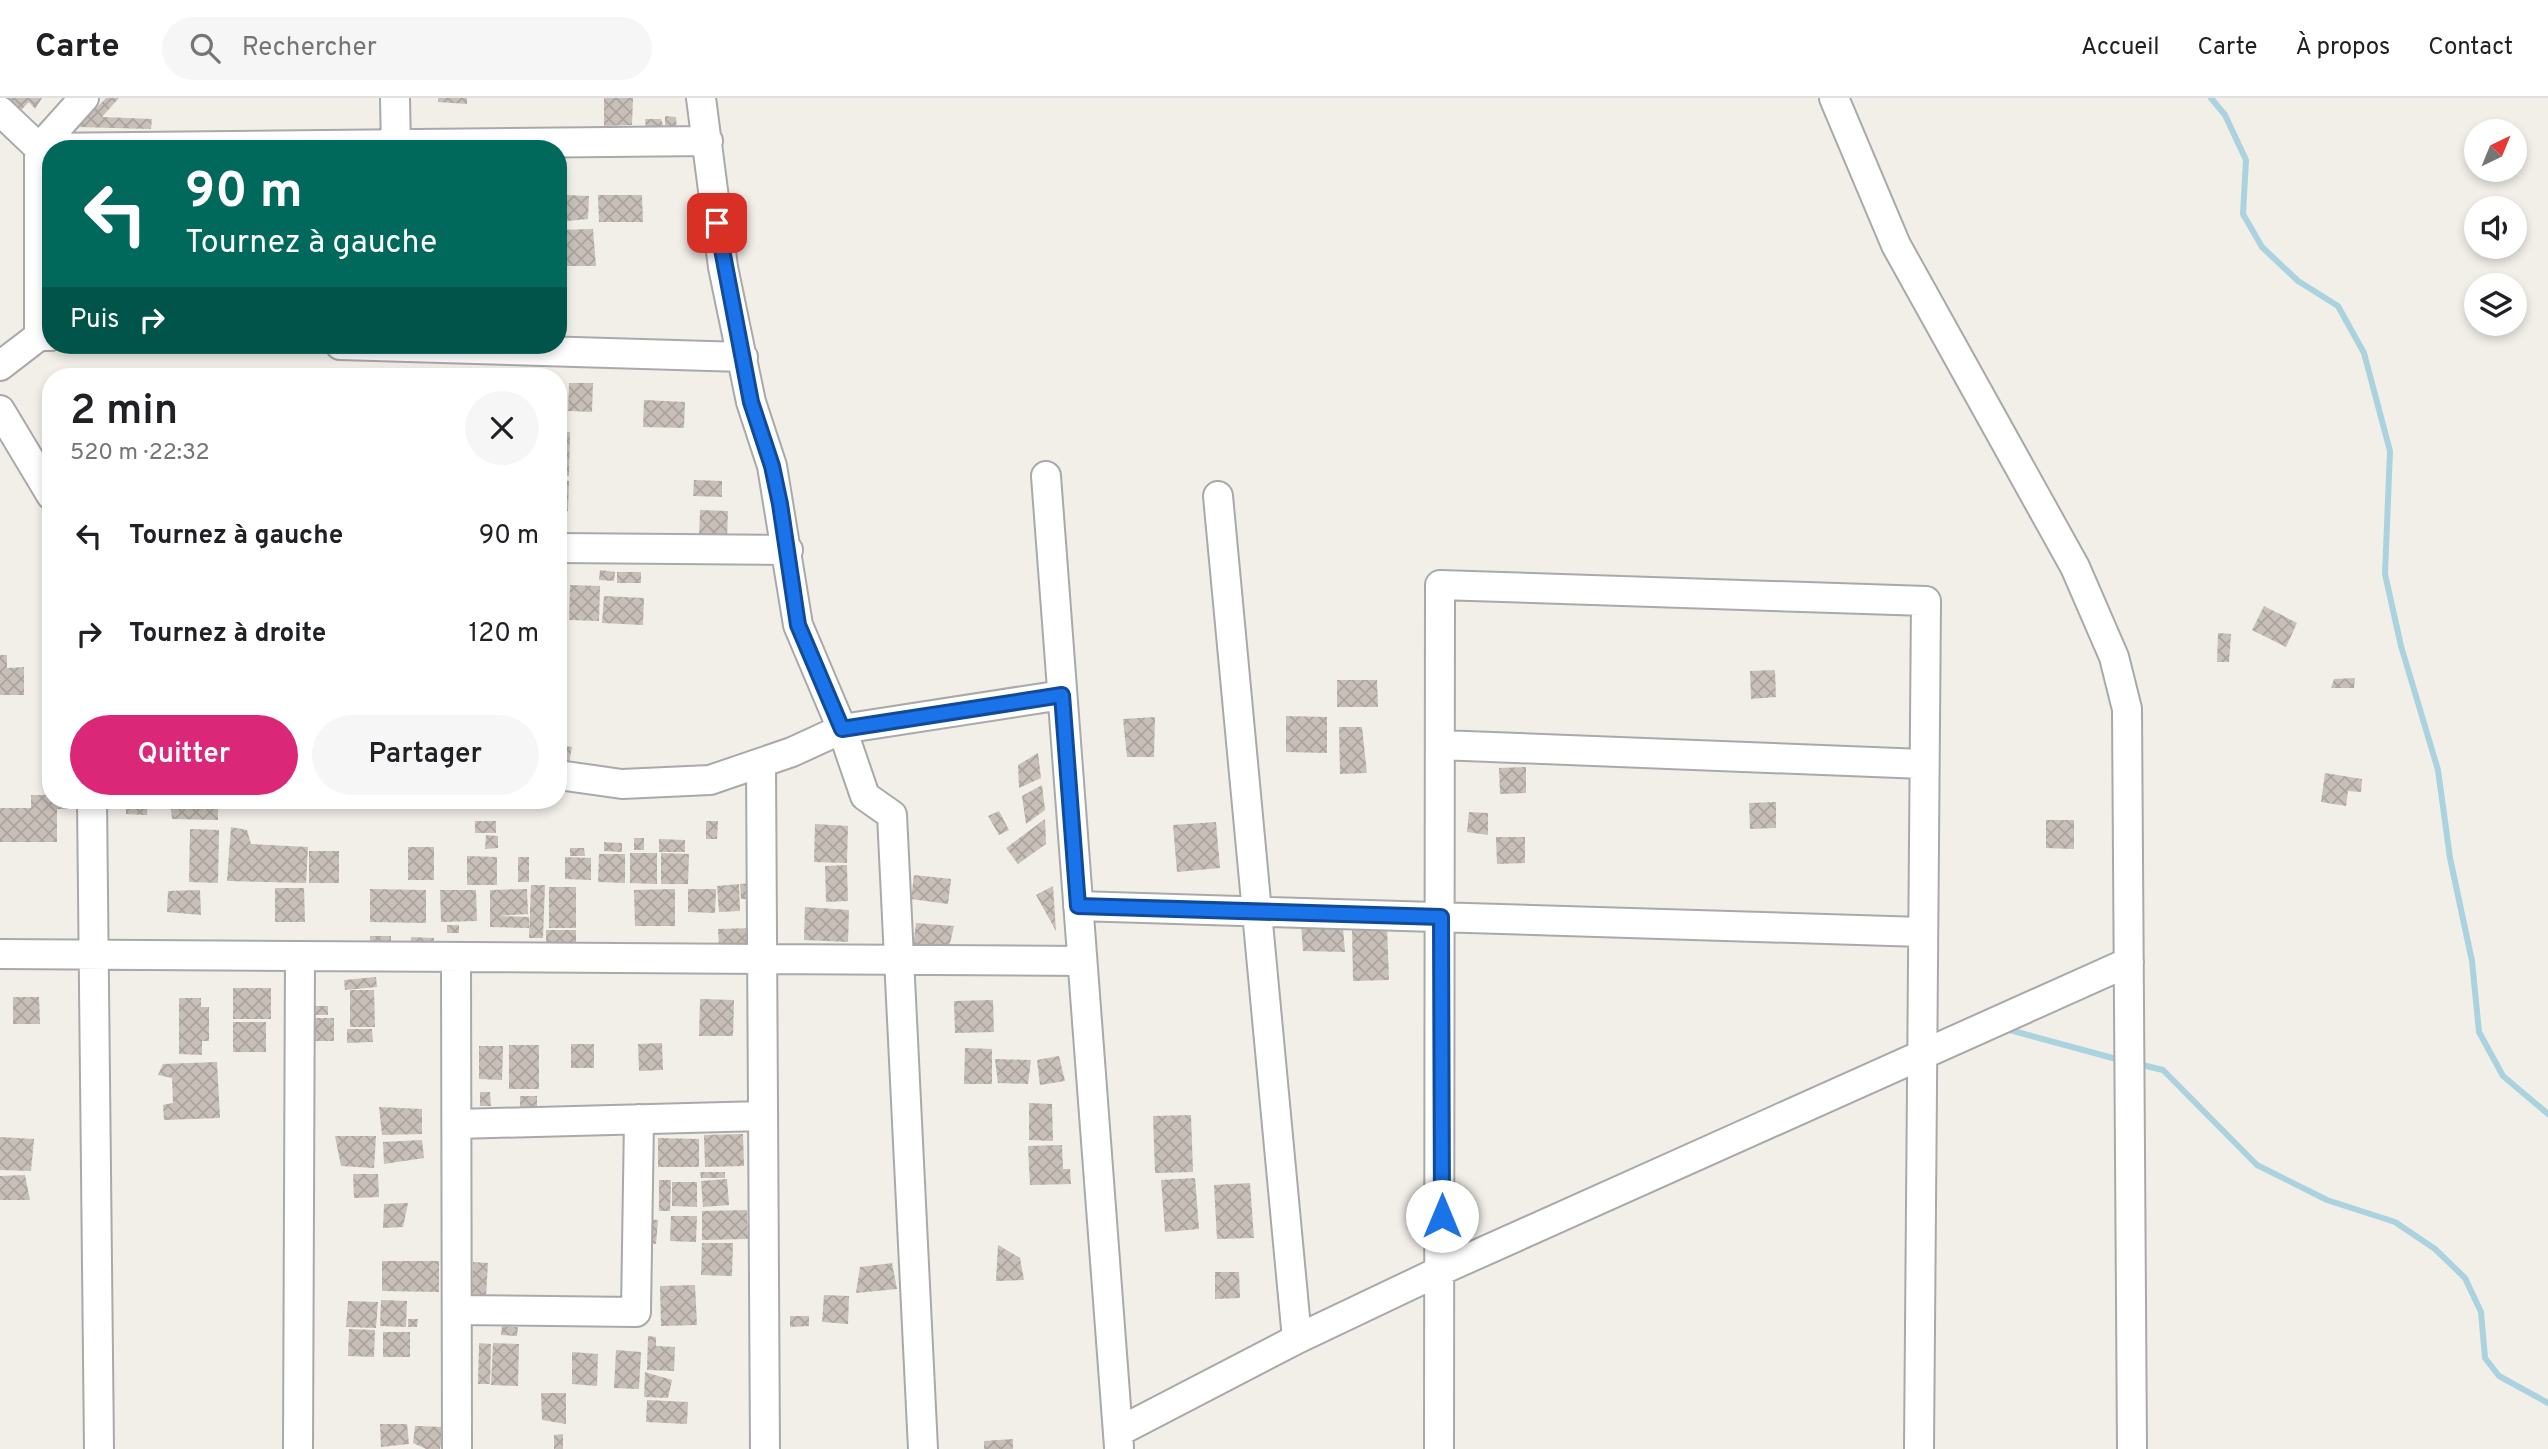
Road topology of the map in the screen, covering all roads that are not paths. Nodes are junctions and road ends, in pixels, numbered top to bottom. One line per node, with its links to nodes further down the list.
1 (84, 98): 6 (street)
2 (395, 98): 7 (street)
3 (701, 98): 8 (street)
4 (1834, 98): 42 (street)
5 (0, 111): 11 (street)
6 (46, 140)
7 (396, 140)
8 (708, 141): 9 (street); 16 (street)
9 (567, 144)
10 (42, 145): 11 (street)
11 (39, 148): 12 (street); 13 (street)
12 (42, 148)
13 (42, 242)
14 (42, 338): 17 (street)
15 (567, 351): 16 (street)
16 (743, 357): 23 (street)
17 (0, 366)
18 (0, 410): 20 (street)
19 (1046, 476): 24 (street)
20 (42, 480)
21 (1218, 496): 32 (street)
22 (567, 548): 23 (street)
23 (788, 550): 25 (street)
24 (1062, 695): 25 (street); 31 (street)
25 (842, 729): 27 (street); 40 (street)
26 (1440, 744): 28 (street); 28 (street); 33 (street)
27 (761, 764): 29 (street); 39 (street)
28 (1923, 764): 34 (street)
29 (567, 776)
30 (92, 809): 36 (street)
31 (1078, 906): 32 (street); 41 (street)
32 (1257, 912): 33 (street); 49 (street)
33 (1441, 917): 34 (street); 47 (street)
34 (1922, 932): 43 (street)
35 (0, 954): 36 (street)
36 (93, 954): 37 (street); 51 (street)
37 (300, 956): 38 (street); 52 (street)
38 (456, 957): 39 (street); 46 (street)
39 (762, 959): 40 (street); 44 (street)
40 (902, 960): 41 (street); 55 (street)
41 (1082, 961): 50 (street)
42 (2129, 961): 43 (street); 58 (street)
43 (1922, 1055): 47 (street); 57 (street)
44 (763, 1116): 45 (street); 54 (street)
45 (639, 1119): 46 (street); 48 (street)
46 (457, 1124): 48 (street)
47 (1442, 1270): 49 (street); 56 (street)
48 (457, 1310): 53 (street)
49 (1297, 1339): 50 (street)
50 (1118, 1441)
51 (99, 1449)
52 (298, 1449)
53 (457, 1449)
54 (765, 1449)
55 (923, 1449)
56 (1439, 1449)
57 (1919, 1449)
58 (2132, 1449)

